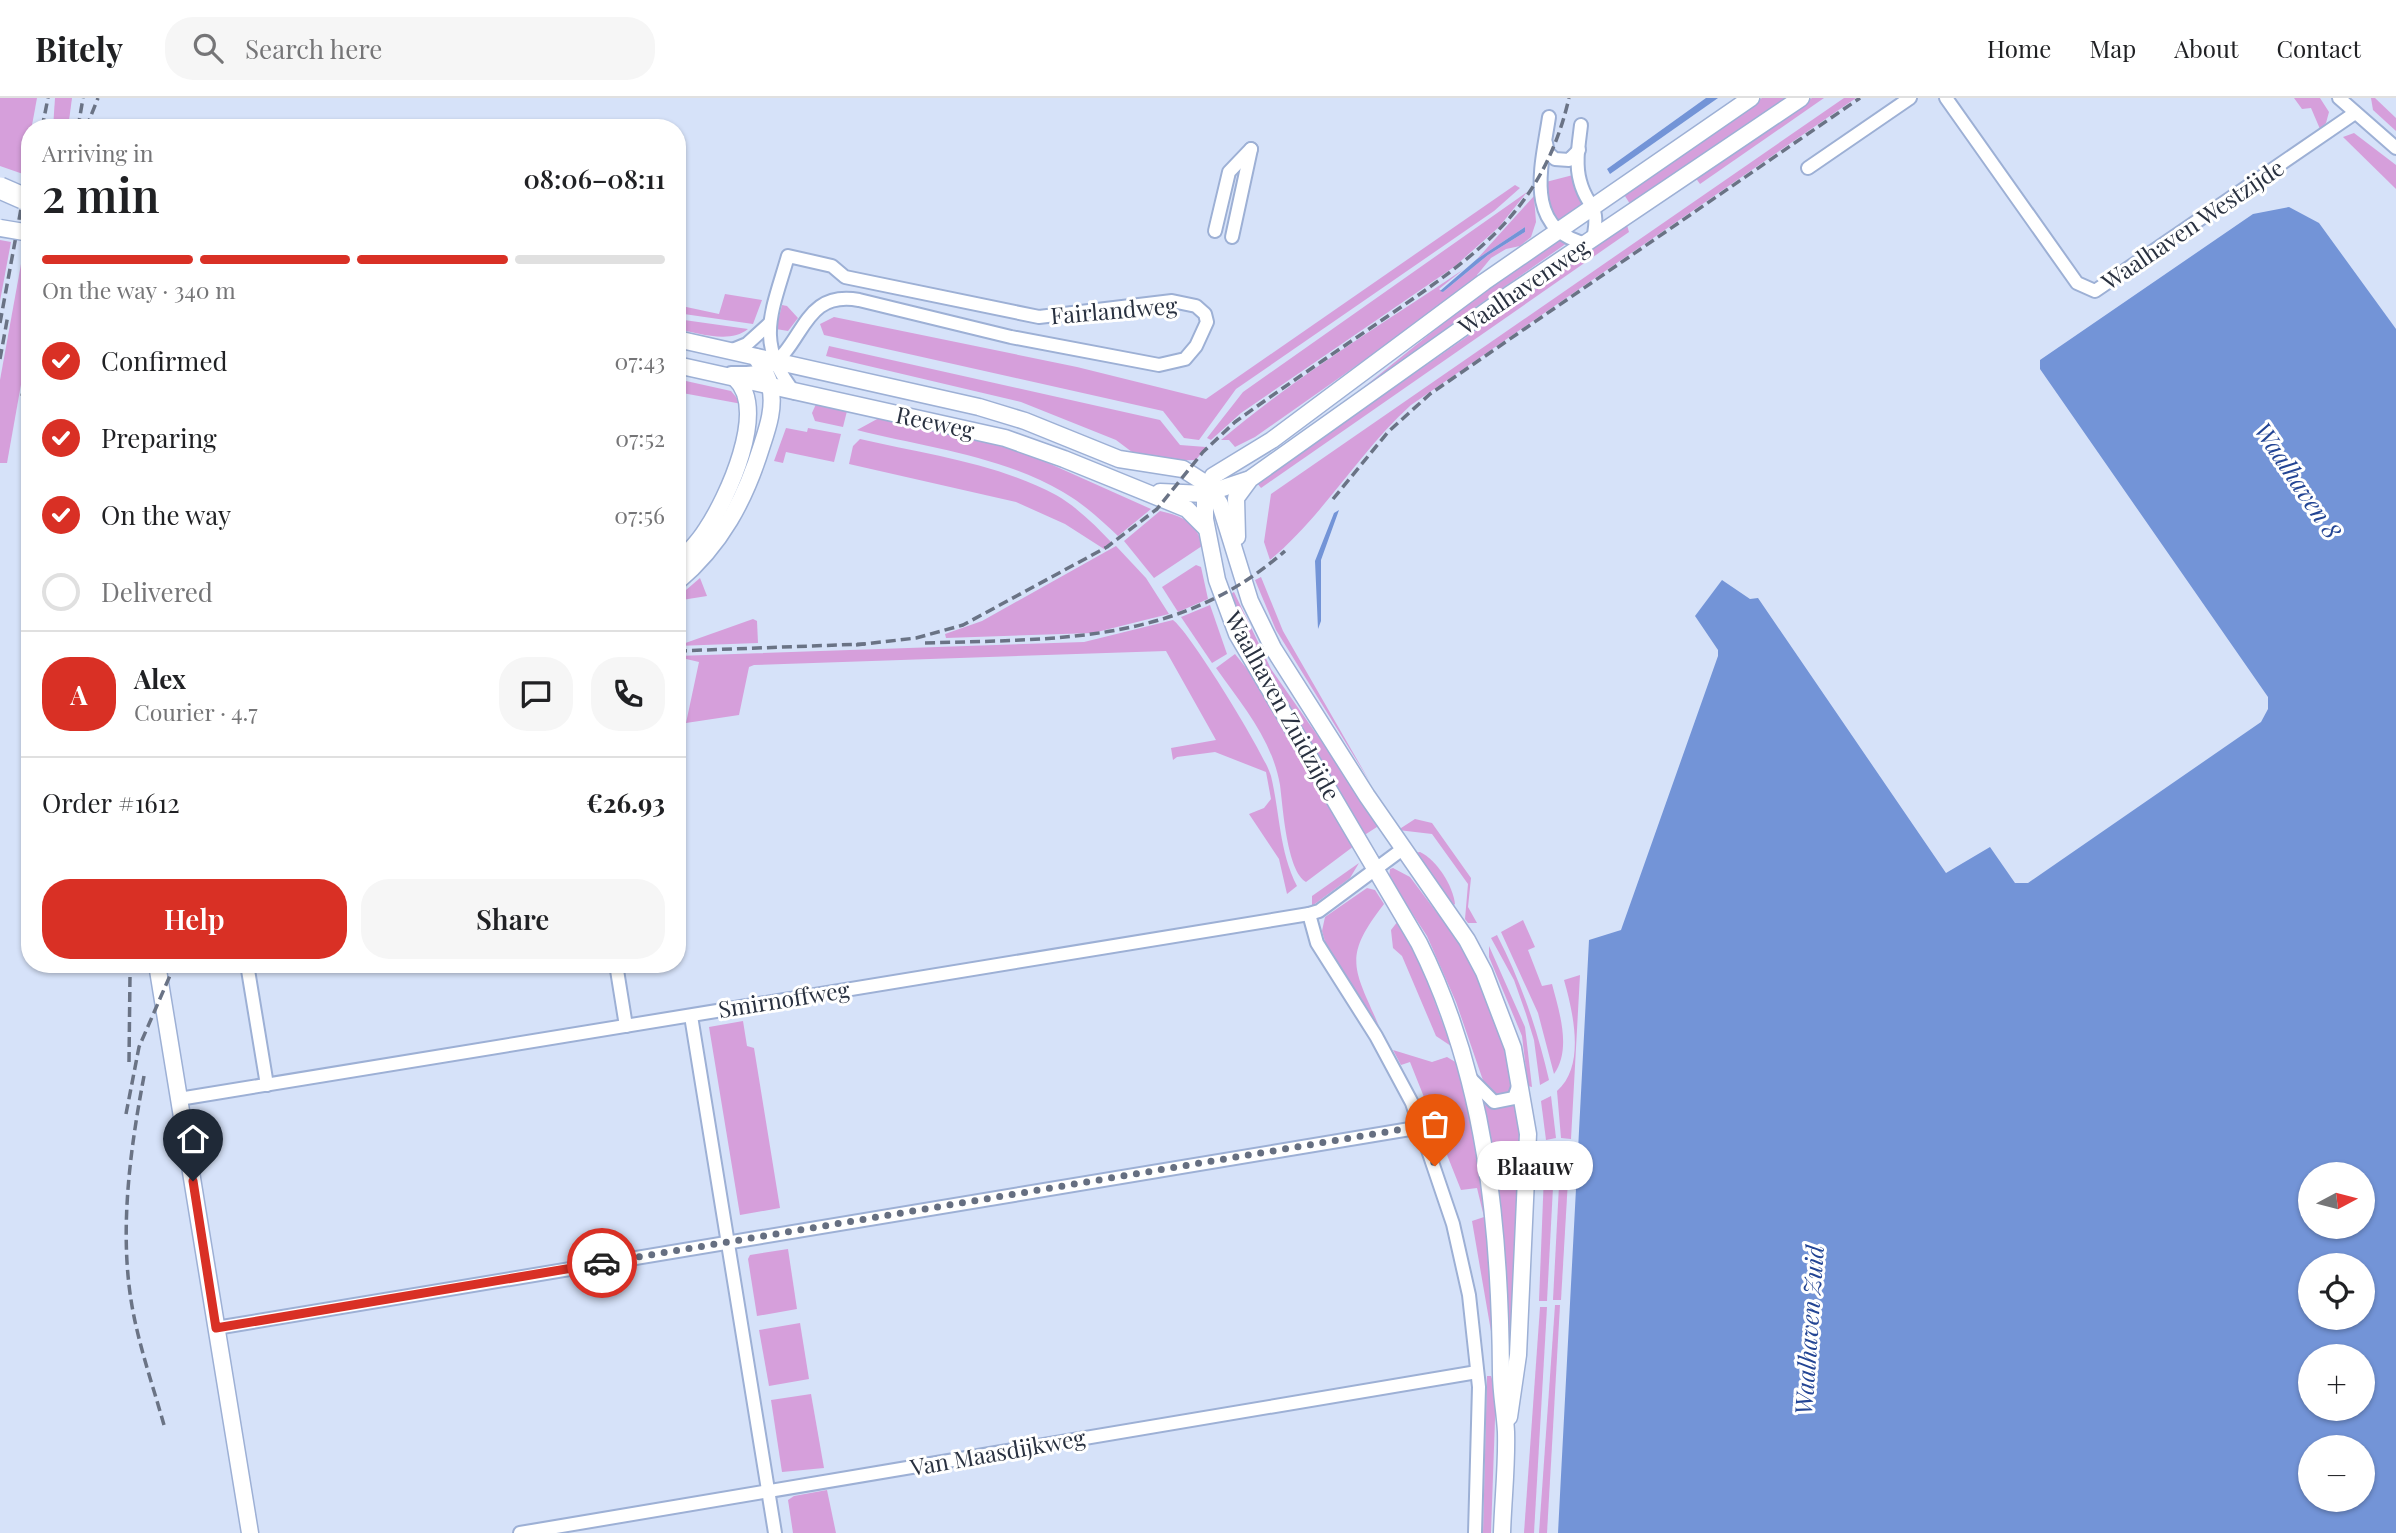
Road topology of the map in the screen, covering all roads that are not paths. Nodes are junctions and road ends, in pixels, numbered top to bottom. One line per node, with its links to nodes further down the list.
1 (1751, 98): 15 (main road, Waalhavenweg)
2 (1801, 98): 22 (main road, Waalhavenweg)
3 (1910, 98): 10 (street)
4 (1946, 98): 6 (street, Waalhaven Westzijde)
5 (2339, 98): 6 (street)
6 (2355, 113): 8 (street)
7 (1581, 125): 9 (street)
8 (2396, 148)
9 (1579, 149): 15 (street); 16 (street)
10 (1808, 168)
11 (0, 188): 13 (highway, bridge)
12 (0, 196): 14 (main road, bridge)
13 (21, 197)
14 (21, 198)
15 (1594, 206): 19 (main road, Waalhavenweg); 22 (street)
16 (1546, 215): 19 (street); 23 (street)
17 (0, 228): 20 (main road, bridge)
18 (1215, 231): 21 (street)
19 (1557, 231): 22 (street); 23 (main road, Waalhavenweg)
20 (21, 232)
21 (1232, 237)
22 (1590, 241): 37 (main road, Waalhavenweg)
23 (1537, 246): 35 (main road, Waalhavenweg)
24 (769, 324): 26 (street, Fairlandweg); 27 (street); 28 (street)
25 (686, 341): 27 (main road, Reeweg)
26 (788, 347): 28 (street); 29 (street)
27 (729, 351): 28 (main road, Reeweg)
28 (765, 362): 29 (main road, Reeweg); 31 (street, Reeweg); 32 (main road); 33 (street)
29 (795, 365): 36 (main road, Reeweg)
30 (686, 367): 31 (main road, Reeweg)
31 (728, 376): 32 (main road, Reeweg); 42 (main road)
32 (771, 387): 33 (main road, Reeweg); 34 (main road)
33 (795, 393): 34 (main road); 38 (main road, Reeweg)
34 (768, 424): 43 (main road)
35 (1225, 464): 36 (main road, Reeweg); 39 (main road)
36 (1171, 468): 39 (main road, Reeweg)
37 (1242, 484): 39 (main road, Reeweg); 44 (main road, Waalhaven Zuidzijde)
38 (1144, 491): 39 (main road, Reeweg); 40 (main road, Reeweg)
39 (1211, 492): 41 (main road, Waalhaven Zuidzijde); 44 (main road, Waalhaven Zuidzijde)
40 (1199, 518): 41 (main road, Waalhaven Zuidzijde)
41 (1208, 536): 46 (main road, Waalhaven Zuidzijde)
42 (686, 555)
43 (686, 573)
44 (1250, 601): 45 (main road, Waalhaven Zuidzijde)
45 (1404, 848): 46 (street); 53 (main road, Waalhaven Zuidzijde)
46 (1375, 868): 47 (street, Smirnoffweg); 54 (main road, Waalhaven Zuidzijde)
47 (1309, 914): 51 (street, Smirnoffweg); 57 (street)
48 (158, 973): 56 (main road)
49 (248, 973): 55 (street)
50 (617, 973): 52 (street)
51 (691, 1016): 52 (street, Smirnoffweg); 58 (street)
52 (626, 1026): 55 (street, Smirnoffweg)
53 (1520, 1074): 54 (street, Waalhaven Zuidzijde); 61 (main road, Waalhaven Zuidzijde)
54 (1469, 1076): 61 (main road, Waalhaven Zuidzijde)
55 (267, 1085): 56 (street, Smirnoffweg)
56 (179, 1100): 59 (main road)
57 (1422, 1126): 58 (street); 60 (street)
58 (727, 1242): 59 (street); 62 (street)
59 (216, 1328): 63 (main road)
60 (1477, 1372): 62 (street, Van Maasdijkweg); 66 (street)
61 (1506, 1433): 67 (main road, Waalhaven Zuidzijde)
62 (768, 1492): 64 (street, Van Maasdijkweg); 65 (street)
63 (250, 1533)
64 (520, 1533)
65 (775, 1533)
66 (1475, 1533)
67 (1502, 1533)

